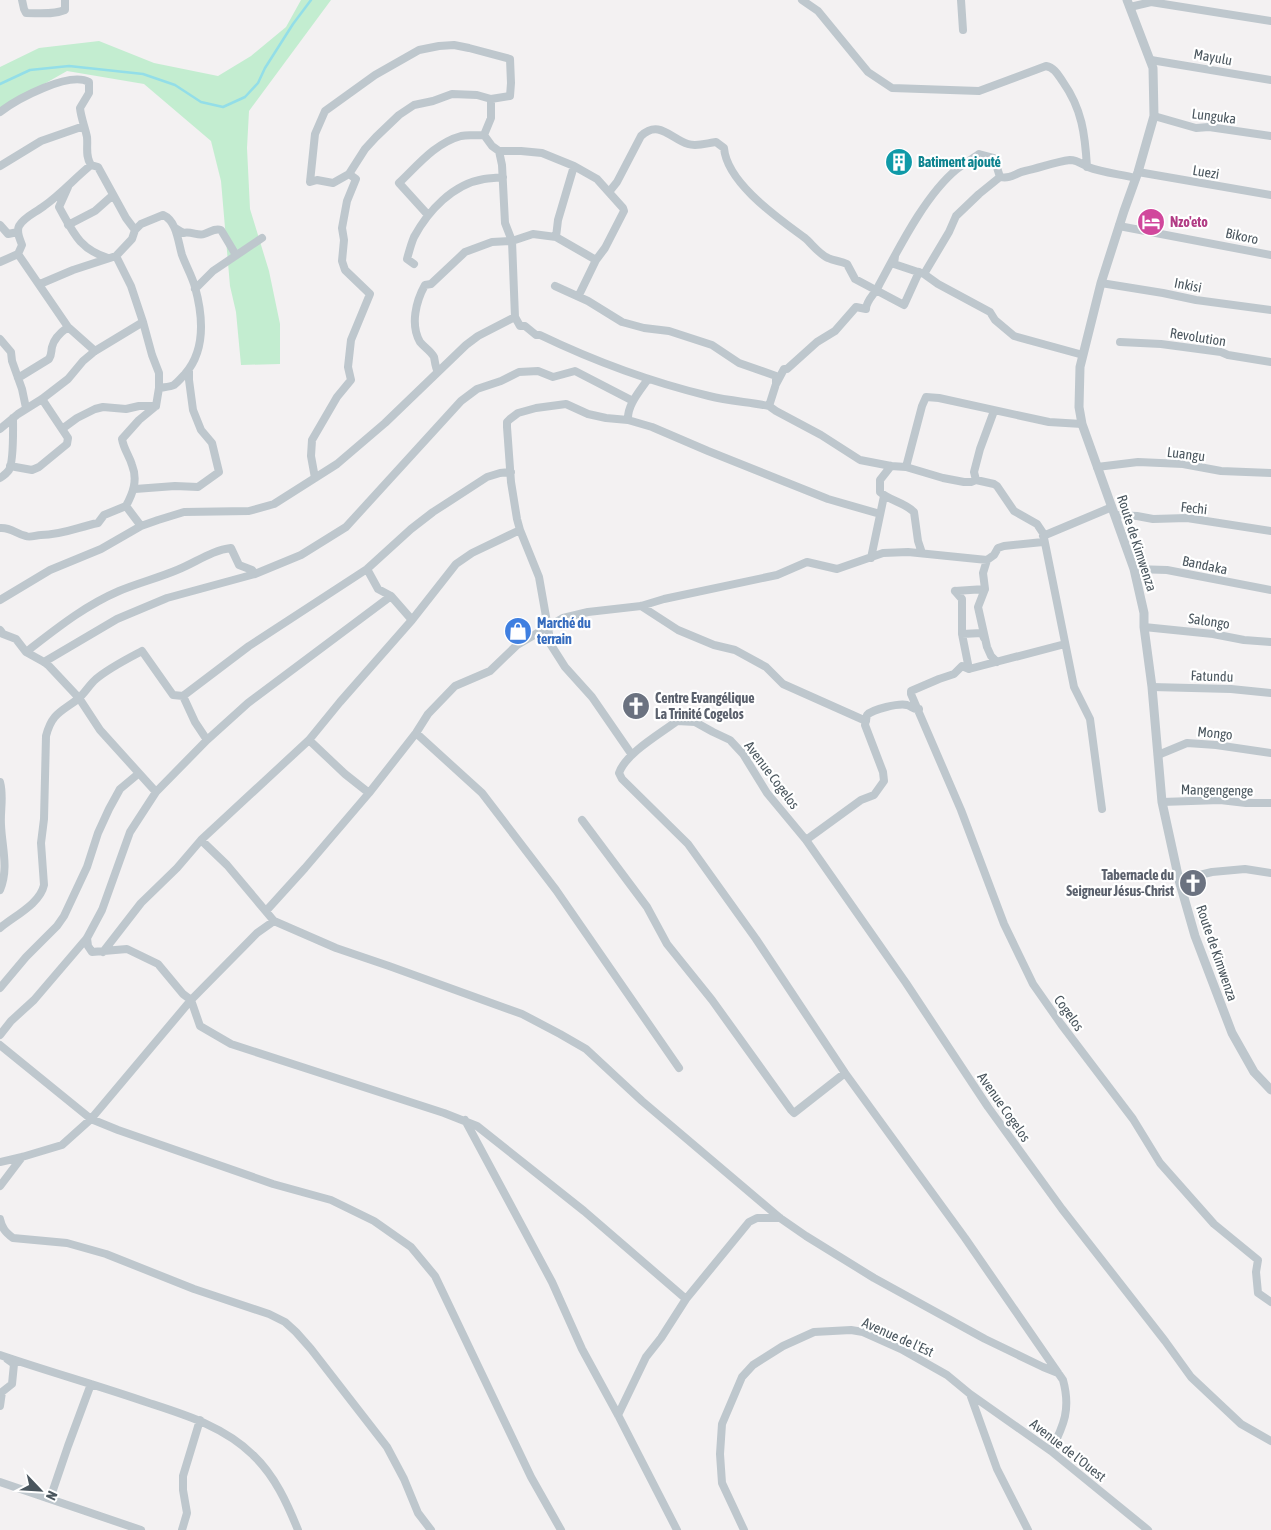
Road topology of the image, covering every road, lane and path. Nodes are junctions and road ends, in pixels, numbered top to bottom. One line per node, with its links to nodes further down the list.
1 (22, 0): 2 (street)
2 (65, 0)
3 (802, 0): 20 (street)
4 (960, 0): 7 (street)
5 (1129, 3): 6 (street); 8 (street, Route de Kimwenza)
6 (1271, 21)
7 (963, 30)
8 (1151, 60): 9 (street, Mayulu); 12 (street, Route de Kimwenza)
9 (1271, 80)
10 (491, 98): 14 (street); 21 (street); 21 (street)
11 (0, 112): 13 (street)
12 (1154, 116): 15 (street, Lunguka); 22 (street, Route de Kimwenza)
13 (84, 126): 17 (street); 18 (street)
14 (484, 135): 16 (street); 29 (street)
15 (1271, 136)
16 (499, 151): 19 (street); 23 (street)
17 (92, 165): 25 (street); 28 (street)
18 (0, 166)
19 (574, 166): 26 (street); 36 (street)
20 (1087, 167): 22 (street, Luezi); 24 (street, Luezi)
21 (349, 174): 87 (street)
22 (1137, 175): 27 (street, Luezi); 32 (street, Route de Kimwenza)
23 (503, 177): 29 (street); 38 (street)
24 (1000, 177): 42 (street); 47 (street)
25 (69, 184): 30 (street); 35 (street)
26 (609, 192): 44 (street); 52 (street)
27 (1271, 194)
28 (113, 195): 30 (street); 34 (street)
29 (428, 215): 46 (street)
30 (68, 224): 43 (street)
31 (0, 225): 35 (street)
32 (1119, 226): 41 (street, Bikoro); 48 (street, Route de Kimwenza)
33 (175, 228): 34 (street); 40 (street); 51 (street)
34 (135, 230): 43 (street)
35 (18, 232): 39 (street)
36 (556, 237): 38 (street); 44 (street)
37 (262, 238): 40 (street)
38 (512, 241): 55 (street); 64 (street)
39 (18, 254): 45 (street); 49 (street)
40 (236, 255): 51 (street)
41 (1271, 255)
42 (895, 256): 47 (street); 52 (street)
43 (112, 257): 49 (street); 56 (street)
44 (596, 260): 53 (street)
45 (0, 262)
46 (414, 264)
47 (922, 273): 52 (street); 61 (street)
48 (1101, 283): 54 (street, Inkisi); 61 (street, Route de Kimwenza)
49 (40, 284): 57 (street)
50 (555, 286): 53 (street)
51 (195, 289): 63 (street)
52 (876, 291): 67 (street)
53 (579, 295): 67 (street)
54 (1271, 310)
55 (515, 317): 64 (street); 66 (street)
56 (143, 322): 60 (street); 68 (street)
57 (68, 327): 60 (street); 65 (street)
58 (0, 339): 65 (street)
59 (1120, 342): 62 (street, Revolution)
60 (95, 351): 69 (street)
61 (1083, 355): 77 (street, Route de Kimwenza)
62 (1271, 362)
63 (189, 369): 68 (street); 89 (street)
64 (438, 372): 87 (street)
65 (18, 378): 73 (street)
66 (648, 379): 70 (street); 72 (street)
67 (776, 384): 72 (street)
68 (159, 388): 71 (street)
69 (42, 399): 73 (street); 79 (street)
70 (633, 401): 76 (street); 104 (street)
71 (156, 406): 79 (street); 89 (street)
72 (769, 406): 81 (street)
73 (26, 408): 75 (street)
74 (994, 411): 77 (street); 82 (street); 88 (street)
75 (13, 418): 78 (street); 80 (street)
76 (628, 420): 84 (street); 93 (street)
77 (1082, 424): 83 (street, Route de Kimwenza)
78 (0, 429)
79 (62, 429): 80 (street)
80 (10, 466): 86 (street)
81 (891, 466): 82 (street); 90 (street)
82 (906, 467): 88 (street)
83 (1097, 467): 85 (street, Luangu); 92 (street, Route de Kimwenza)
84 (511, 472): 96 (street); 102 (street)
85 (1271, 473)
86 (0, 478)
87 (315, 478): 94 (street)
88 (976, 480): 98 (street)
89 (134, 489): 91 (street)
90 (884, 496): 93 (street); 99 (street)
91 (126, 506): 94 (street); 95 (street)
92 (1113, 511): 97 (street, Fechi); 98 (street); 103 (street, Route de Kimwenza)
93 (880, 514): 100 (street)
94 (141, 526): 108 (street)
95 (0, 528)
96 (520, 530): 110 (street); 111 (street)
97 (1271, 531)
98 (1043, 539): 101 (street); 117 (street)
99 (922, 553): 100 (street); 101 (street)
100 (871, 558): 109 (street)
101 (987, 560): 105 (street)
102 (367, 569): 107 (street); 124 (street)
103 (1134, 569): 106 (street, Bandaka); 112 (street, Route de Kimwenza)
104 (255, 574): 118 (street); 119 (street)
105 (985, 589): 114 (street); 115 (street)
106 (1271, 590)
107 (391, 596): 110 (street); 129 (street)
108 (0, 600)
109 (641, 606): 111 (street); 127 (street)
110 (412, 620): 130 (street)
111 (547, 627): 128 (street); 132 (street)
112 (1144, 627): 116 (street, Salongo); 122 (street, Route de Kimwenza)
113 (0, 630): 118 (street)
114 (962, 634): 115 (street); 121 (street)
115 (984, 638): 120 (street)
116 (1271, 642)
117 (1065, 644): 120 (street); 140 (street)
118 (26, 652): 119 (street)
119 (44, 662): 125 (street)
120 (997, 662): 121 (street)
121 (969, 669): 126 (street, Cogelos)
122 (1152, 687): 123 (street, Fatundu); 133 (street, Route de Kimwenza)
123 (1271, 693)
124 (183, 696): 125 (street); 129 (street)
125 (79, 698): 134 (street); 150 (street)
126 (919, 709): 127 (street); 168 (street, Cogelos)
127 (866, 721): 143 (street)
128 (416, 733): 137 (street); 157 (street)
129 (207, 740): 136 (street)
130 (309, 740): 137 (street); 142 (street)
131 (1271, 753): 133 (street, Mongo)
132 (632, 755): 143 (street, Avenue Cogelos); 158 (street, Avenue Cogelos)
133 (1158, 755): 138 (street, Route de Kimwenza)
134 (138, 774): 136 (street); 153 (street)
135 (0, 782): 145 (street)
136 (156, 792): 151 (street)
137 (369, 793): 148 (street)
138 (1162, 802): 139 (street, Mangengenge); 146 (street, Route de Kimwenza)
139 (1271, 803)
140 (1102, 808)
141 (582, 820): 158 (street)
142 (202, 840): 148 (street); 152 (street)
143 (806, 840): 176 (street, Avenue Cogelos)
144 (1271, 873): 146 (street)
145 (2, 877): 147 (street)
146 (1179, 880): 159 (street, Route de Kimwenza)
147 (0, 890)
148 (266, 912): 149 (street)
149 (274, 921): 154 (street); 165 (street)
150 (0, 928)
151 (87, 938): 152 (street); 155 (street)
152 (103, 952): 154 (street)
153 (0, 988)
154 (191, 1000): 160 (street); 161 (street)
155 (0, 1035)
156 (0, 1045): 160 (street)
157 (679, 1068)
158 (845, 1073): 170 (street, Avenue Cogelos)
159 (1271, 1090)
160 (91, 1119): 162 (street); 186 (street)
161 (465, 1120): 167 (street); 174 (street)
162 (22, 1157): 163 (street); 164 (street)
163 (0, 1162)
164 (0, 1186)
165 (780, 1218): 167 (street); 170 (street)
166 (0, 1219): 185 (street)
167 (686, 1298): 174 (street)
168 (1271, 1302)
169 (2, 1356): 171 (street); 173 (street)
170 (1058, 1373): 177 (street, Avenue Cogelos)
171 (91, 1384): 175 (street); 179 (street)
172 (970, 1394): 177 (street, Avenue de l'Ouest); 188 (street, Avenue de l'Est); 189 (street)
173 (0, 1406)
174 (618, 1416): 187 (street)
175 (200, 1420): 180 (street); 182 (street)
176 (1271, 1441)
177 (1051, 1451): 190 (street, Avenue de l'Ouest)
178 (0, 1482): 179 (street)
179 (47, 1498): 181 (street)
180 (293, 1519): 183 (street); 184 (street)
181 (141, 1530)
182 (182, 1530)
183 (292, 1530)
184 (298, 1530)
185 (431, 1530)
186 (561, 1530)
187 (676, 1530)
188 (744, 1530)
189 (1028, 1530)
190 (1148, 1530)

